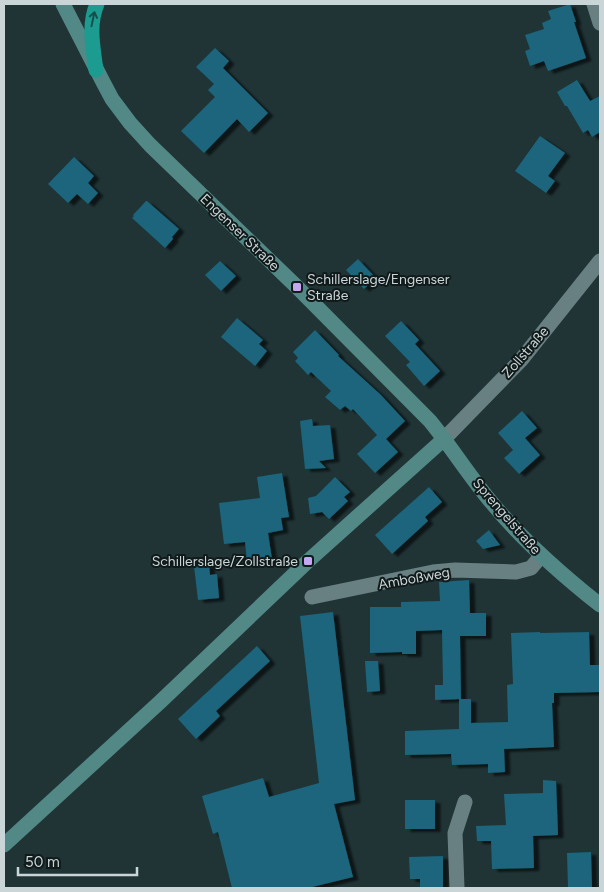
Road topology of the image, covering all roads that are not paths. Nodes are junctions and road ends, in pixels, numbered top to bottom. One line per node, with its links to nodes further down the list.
1 (63, 4): 5 (main road, Engenser Straße)
2 (97, 4): 5 (highway, one-way to 2)
3 (594, 4): 4 (street)
4 (600, 23)
5 (96, 70): 7 (main road, Engenser Straße)
6 (600, 260): 7 (street, Zollstraße)
7 (444, 439): 8 (main road, Sprengelstraße); 12 (main road)
8 (542, 556): 9 (street, Amboßweg); 10 (main road, Sprengelstraße)
9 (312, 597)
10 (600, 605)
11 (465, 802): 13 (street)
12 (4, 845)
13 (457, 888)

